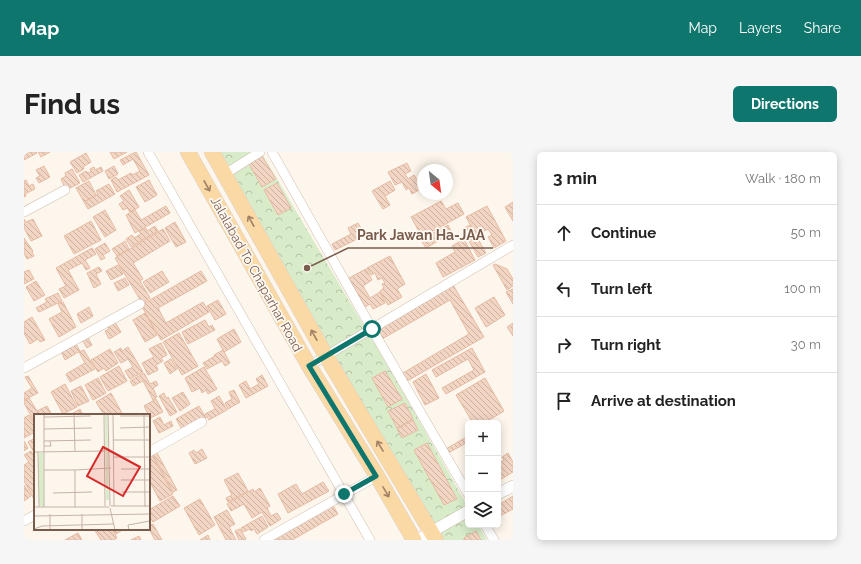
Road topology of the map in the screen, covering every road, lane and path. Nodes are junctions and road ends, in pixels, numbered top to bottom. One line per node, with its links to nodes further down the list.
1 (148, 152): 21 (street)
2 (188, 152): 13 (main road, Jalalabad To Chaparhar Road, one-way to 13)
3 (212, 152): 6 (main road, Jalalabad To Chaparhar Road)
4 (260, 152): 6 (street)
5 (272, 152): 11 (street)
6 (225, 174): 12 (main road, Jalalabad To Chaparhar Road, one-way to 6)
7 (65, 190): 8 (street)
8 (24, 212)
9 (513, 245): 11 (street)
10 (140, 304): 14 (street)
11 (372, 329): 12 (street); 19 (street)
12 (326, 356): 13 (street); 26 (main road, Jalalabad To Chaparhar Road, one-way to 12)
13 (309, 366): 17 (main road, Jalalabad To Chaparhar Road)
14 (24, 368)
15 (202, 422): 16 (street)
16 (150, 451)
17 (376, 476): 21 (street); 29 (main road, Jalalabad To Chaparhar Road, one-way to 29)
18 (513, 486): 20 (street)
19 (467, 492)
20 (501, 492)
21 (344, 494): 27 (street); 28 (street)
22 (465, 513): 26 (street)
23 (34, 516): 24 (street)
24 (24, 521)
25 (487, 528): 31 (street)
26 (434, 536): 30 (street)
27 (264, 540)
28 (370, 540)
29 (414, 540)
30 (417, 540)
31 (494, 540)

